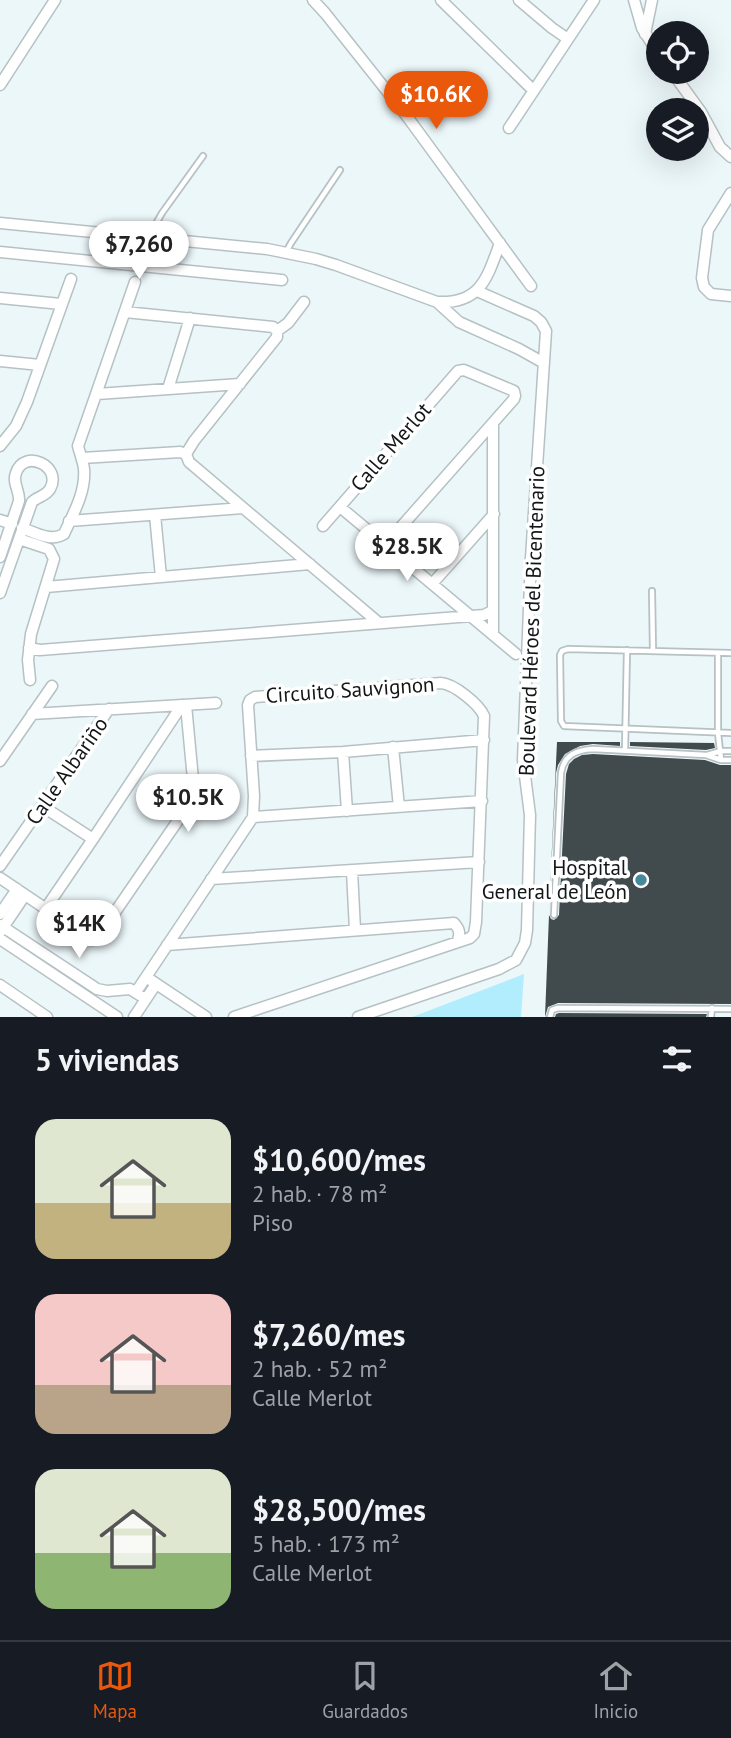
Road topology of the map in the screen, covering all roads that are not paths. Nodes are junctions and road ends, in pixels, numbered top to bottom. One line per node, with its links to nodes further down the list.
1 (55, 0): 11 (street)
2 (313, 0): 20 (street)
3 (441, 0): 12 (street)
4 (519, 0): 9 (street)
5 (594, 0): 9 (street)
6 (634, 0): 8 (street)
7 (652, 0): 8 (street)
8 (645, 35)
9 (568, 39): 12 (street)
10 (681, 84): 15 (street)
11 (0, 85)
12 (533, 90): 13 (street)
13 (509, 128)
14 (203, 156): 19 (lane)
15 (731, 157)
16 (340, 170): 22 (lane)
17 (731, 193): 28 (street)
18 (0, 223): 19 (street)
19 (149, 237): 22 (street)
20 (500, 243): 26 (street); 27 (street)
21 (0, 252): 24 (street)
22 (286, 253): 31 (street)
23 (71, 279): 32 (street)
24 (282, 280)
25 (135, 282): 33 (street)
26 (531, 286)
27 (477, 291): 31 (street); 37 (street, Boulevard Héroes del Bicentenario)
28 (731, 296)
29 (0, 298): 32 (street)
30 (304, 302): 35 (street)
31 (437, 302): 37 (street)
32 (61, 304): 38 (street)
33 (125, 312): 34 (street); 41 (street)
34 (190, 318): 35 (street); 40 (street)
35 (277, 331): 39 (street)
36 (0, 360): 38 (street)
37 (544, 363): 131 (street, Boulevard Héroes del Bicentenario)
38 (40, 365): 43 (street)
39 (240, 384): 40 (street); 44 (street)
40 (169, 389): 41 (street)
41 (97, 394): 45 (street)
42 (493, 423): 46 (street, Calle Merlot); 48 (street); 57 (street)
43 (0, 446)
44 (186, 454): 45 (street); 47 (street)
45 (82, 458): 51 (street)
46 (340, 507): 53 (street); 57 (street, Calle Merlot)
47 (243, 508): 49 (street); 59 (street)
48 (494, 514): 61 (street); 67 (street)
49 (155, 515): 51 (street); 60 (street)
50 (0, 520): 52 (street)
51 (69, 521): 54 (street)
52 (12, 524): 54 (street); 55 (street)
53 (323, 526)
54 (22, 528): 56 (street)
55 (4, 533): 58 (street)
56 (19, 539): 62 (street); 64 (street)
57 (385, 545): 61 (street, Calle Merlot)
58 (0, 557)
59 (310, 564): 60 (street); 66 (street)
60 (161, 577): 62 (street)
61 (432, 584): 65 (street, Calle Merlot)
62 (46, 587): 73 (street)
63 (652, 591): 75 (lane)
64 (0, 593)
65 (454, 602): 68 (street, Calle Merlot); 69 (street)
66 (364, 610): 70 (street); 71 (street)
67 (492, 611): 68 (street); 72 (street)
68 (471, 616): 69 (street); 72 (street, Calle Merlot)
69 (444, 618): 70 (street)
70 (379, 623): 71 (street)
71 (356, 625): 73 (street)
72 (493, 635): 78 (street, Calle Merlot)
73 (29, 648): 79 (street)
74 (627, 650): 75 (lane); 85 (lane); 85 (lane)
75 (653, 651): 76 (lane)
76 (718, 652): 77 (lane); 86 (lane)
77 (731, 653)
78 (516, 654)
79 (30, 680)
80 (52, 686): 84 (street)
81 (216, 703): 82 (street)
82 (184, 705): 83 (street); 104 (street); 111 (street)
83 (109, 709): 84 (street); 100 (street, Calle Albariño)
84 (32, 714): 98 (street)
85 (625, 729): 86 (lane); 90 (lane)
86 (718, 733): 87 (lane); 91 (lane)
87 (731, 733)
88 (484, 740): 89 (street); 95 (street, Circuito Sauvignon); 99 (street, Circuito Sauvignon)
89 (393, 747): 93 (street); 101 (street)
90 (625, 750): 94 (lane); 113 (lane)
91 (721, 751): 92 (lane); 94 (lane); 96 (lane)
92 (731, 751)
93 (343, 752): 95 (street); 102 (street)
94 (706, 755): 96 (lane)
95 (251, 756): 103 (street, Circuito Sauvignon)
96 (721, 760): 97 (lane)
97 (731, 760)
98 (0, 761)
99 (482, 801): 101 (street); 105 (street, Circuito Sauvignon)
100 (42, 806): 104 (street); 106 (street, Calle Albariño)
101 (399, 807): 102 (street)
102 (347, 811): 103 (street)
103 (253, 817): 109 (street)
104 (93, 839): 111 (street)
105 (479, 862): 107 (street); 117 (street, Circuito Sauvignon)
106 (0, 866)
107 (352, 871): 109 (street); 115 (street)
108 (0, 878): 110 (street)
109 (211, 879): 118 (street)
110 (21, 892): 111 (street); 112 (street); 114 (street)
111 (46, 908)
112 (0, 914)
113 (554, 915)
114 (1, 928): 122 (street)
115 (355, 930): 117 (street); 118 (street)
116 (0, 939): 127 (street)
117 (458, 942): 130 (street)
118 (167, 945): 119 (street)
119 (146, 977): 120 (street); 122 (street)
120 (156, 984): 123 (street); 129 (street)
121 (0, 985): 126 (street)
122 (136, 992): 123 (street)
123 (146, 999): 128 (street)
124 (712, 1009): 125 (lane); 132 (lane); 133 (lane)
125 (731, 1009)
126 (46, 1017)
127 (117, 1017)
128 (134, 1017)
129 (206, 1017)
130 (234, 1017)
131 (358, 1017)
132 (550, 1017)
133 (711, 1017)

